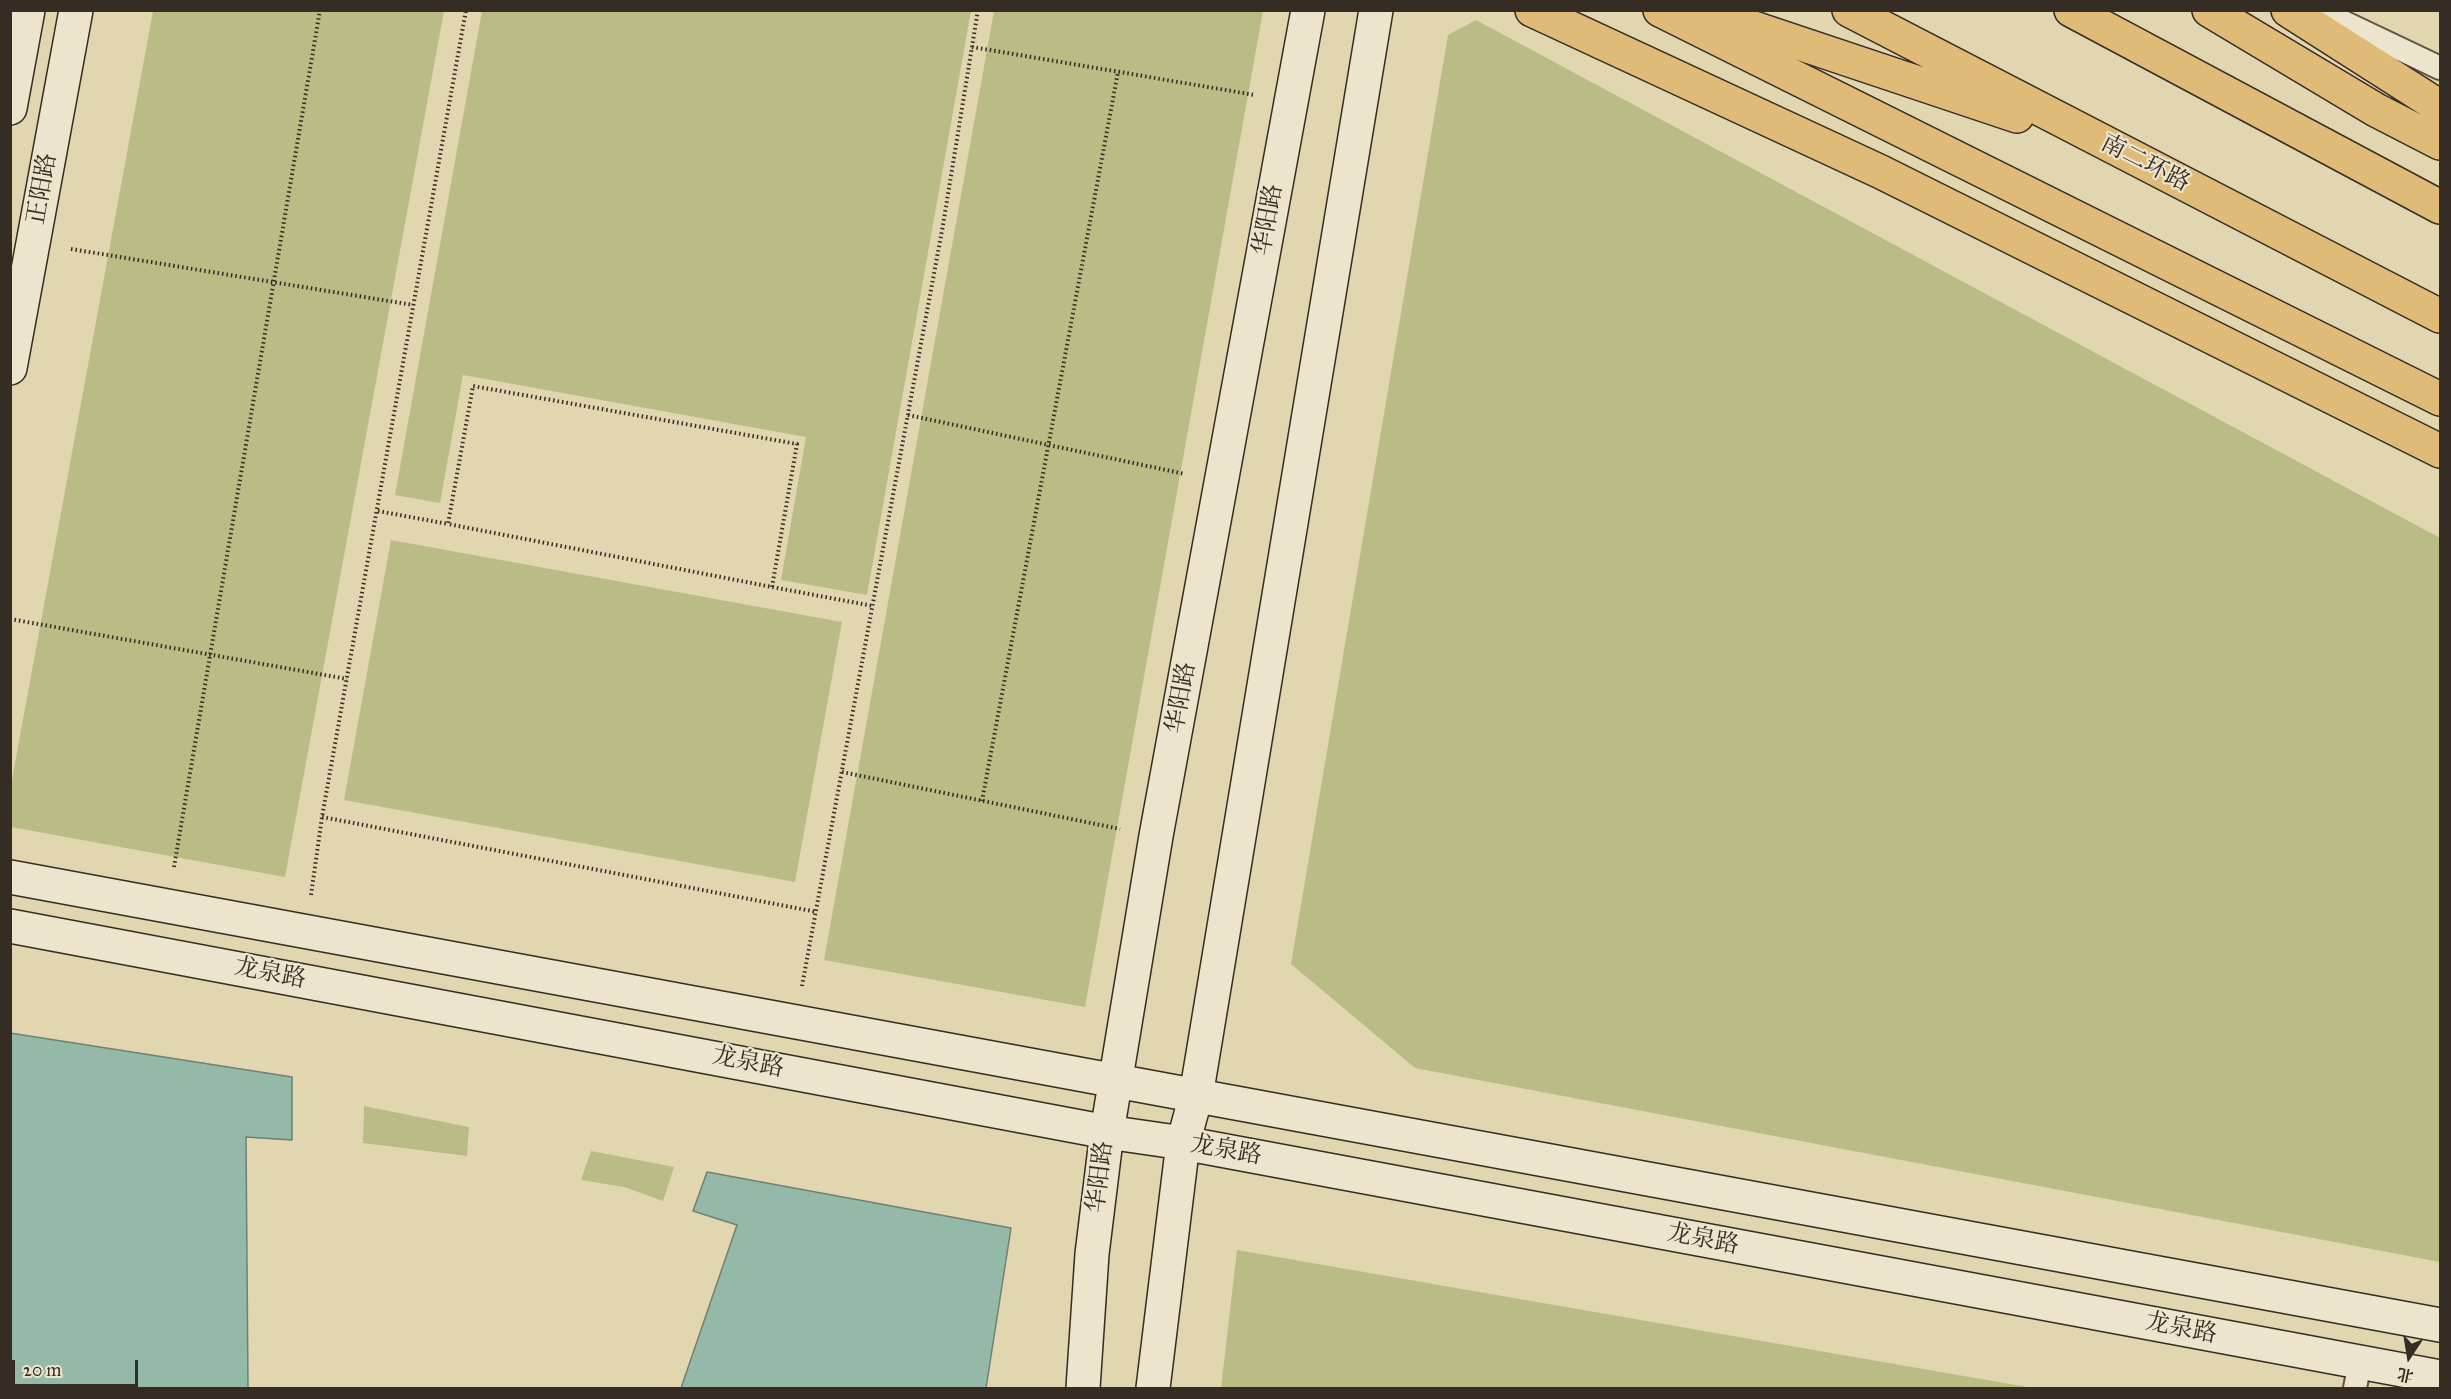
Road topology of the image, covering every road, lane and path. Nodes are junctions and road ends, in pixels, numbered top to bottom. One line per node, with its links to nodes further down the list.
1 (28, 10): 22 (street)
2 (76, 10): 27 (street, 正阳路)
3 (320, 10): 28 (path)
4 (466, 10): 29 (path)
5 (978, 10): 17 (path)
6 (1308, 10): 20 (street, 华阳路)
7 (1376, 10): 55 (street)
8 (1532, 10): 35 (main road)
9 (1660, 10): 32 (main road)
10 (1700, 10): 25 (main road)
11 (1850, 10): 25 (main road, 南二环路)
12 (2071, 10): 23 (main road)
13 (2114, 10): 23 (main road)
14 (2209, 10): 24 (main road)
15 (2288, 10): 21 (main road)
16 (2318, 10): 18 (lane)
17 (972, 47): 19 (path); 33 (path)
18 (2440, 68)
19 (1119, 72): 20 (path); 34 (path)
20 (1291, 101): 36 (street, 华阳路)
21 (2440, 107)
22 (10, 108)
23 (2280, 122): 26 (main road)
24 (2440, 143)
25 (2113, 147): 30 (main road, 南二环路)
26 (2440, 207)
27 (34, 243): 28 (path); 31 (street, 正阳路)
28 (273, 282): 29 (path); 42 (path)
29 (413, 305): 37 (path)
30 (2440, 316)
31 (10, 368)
32 (2440, 399)
33 (908, 416): 34 (path); 40 (path)
34 (1048, 445): 36 (path); 45 (path)
35 (2440, 451)
36 (1221, 482): 47 (street, 华阳路)
37 (378, 511): 38 (path); 43 (path)
38 (448, 524): 39 (path); 39 (path)
39 (772, 587): 40 (path)
40 (873, 606): 44 (path)
41 (10, 619): 42 (path)
42 (210, 654): 43 (path); 49 (path)
43 (347, 679): 46 (path)
44 (842, 772): 45 (path); 50 (path)
45 (982, 801): 47 (path)
46 (322, 817): 50 (path); 52 (path)
47 (1156, 836): 54 (street, 华阳路)
48 (10, 877): 49 (street, 龙泉路)
49 (167, 906): 52 (street, 龙泉路)
50 (817, 912): 53 (path)
51 (10, 926): 56 (street, 龙泉路)
52 (306, 932): 53 (street, 龙泉路)
53 (795, 1022): 54 (street, 龙泉路)
54 (1116, 1081): 55 (street, 龙泉路); 56 (street, 华阳路)
55 (1196, 1096): 57 (street); 58 (street, 龙泉路)
56 (1107, 1132): 57 (street, 龙泉路); 61 (street, 华阳路)
57 (1182, 1143): 59 (street, 龙泉路); 62 (street)
58 (2440, 1325)
59 (2357, 1375): 60 (street, 龙泉路)
60 (2440, 1377)
61 (1083, 1389)
62 (1154, 1389)

